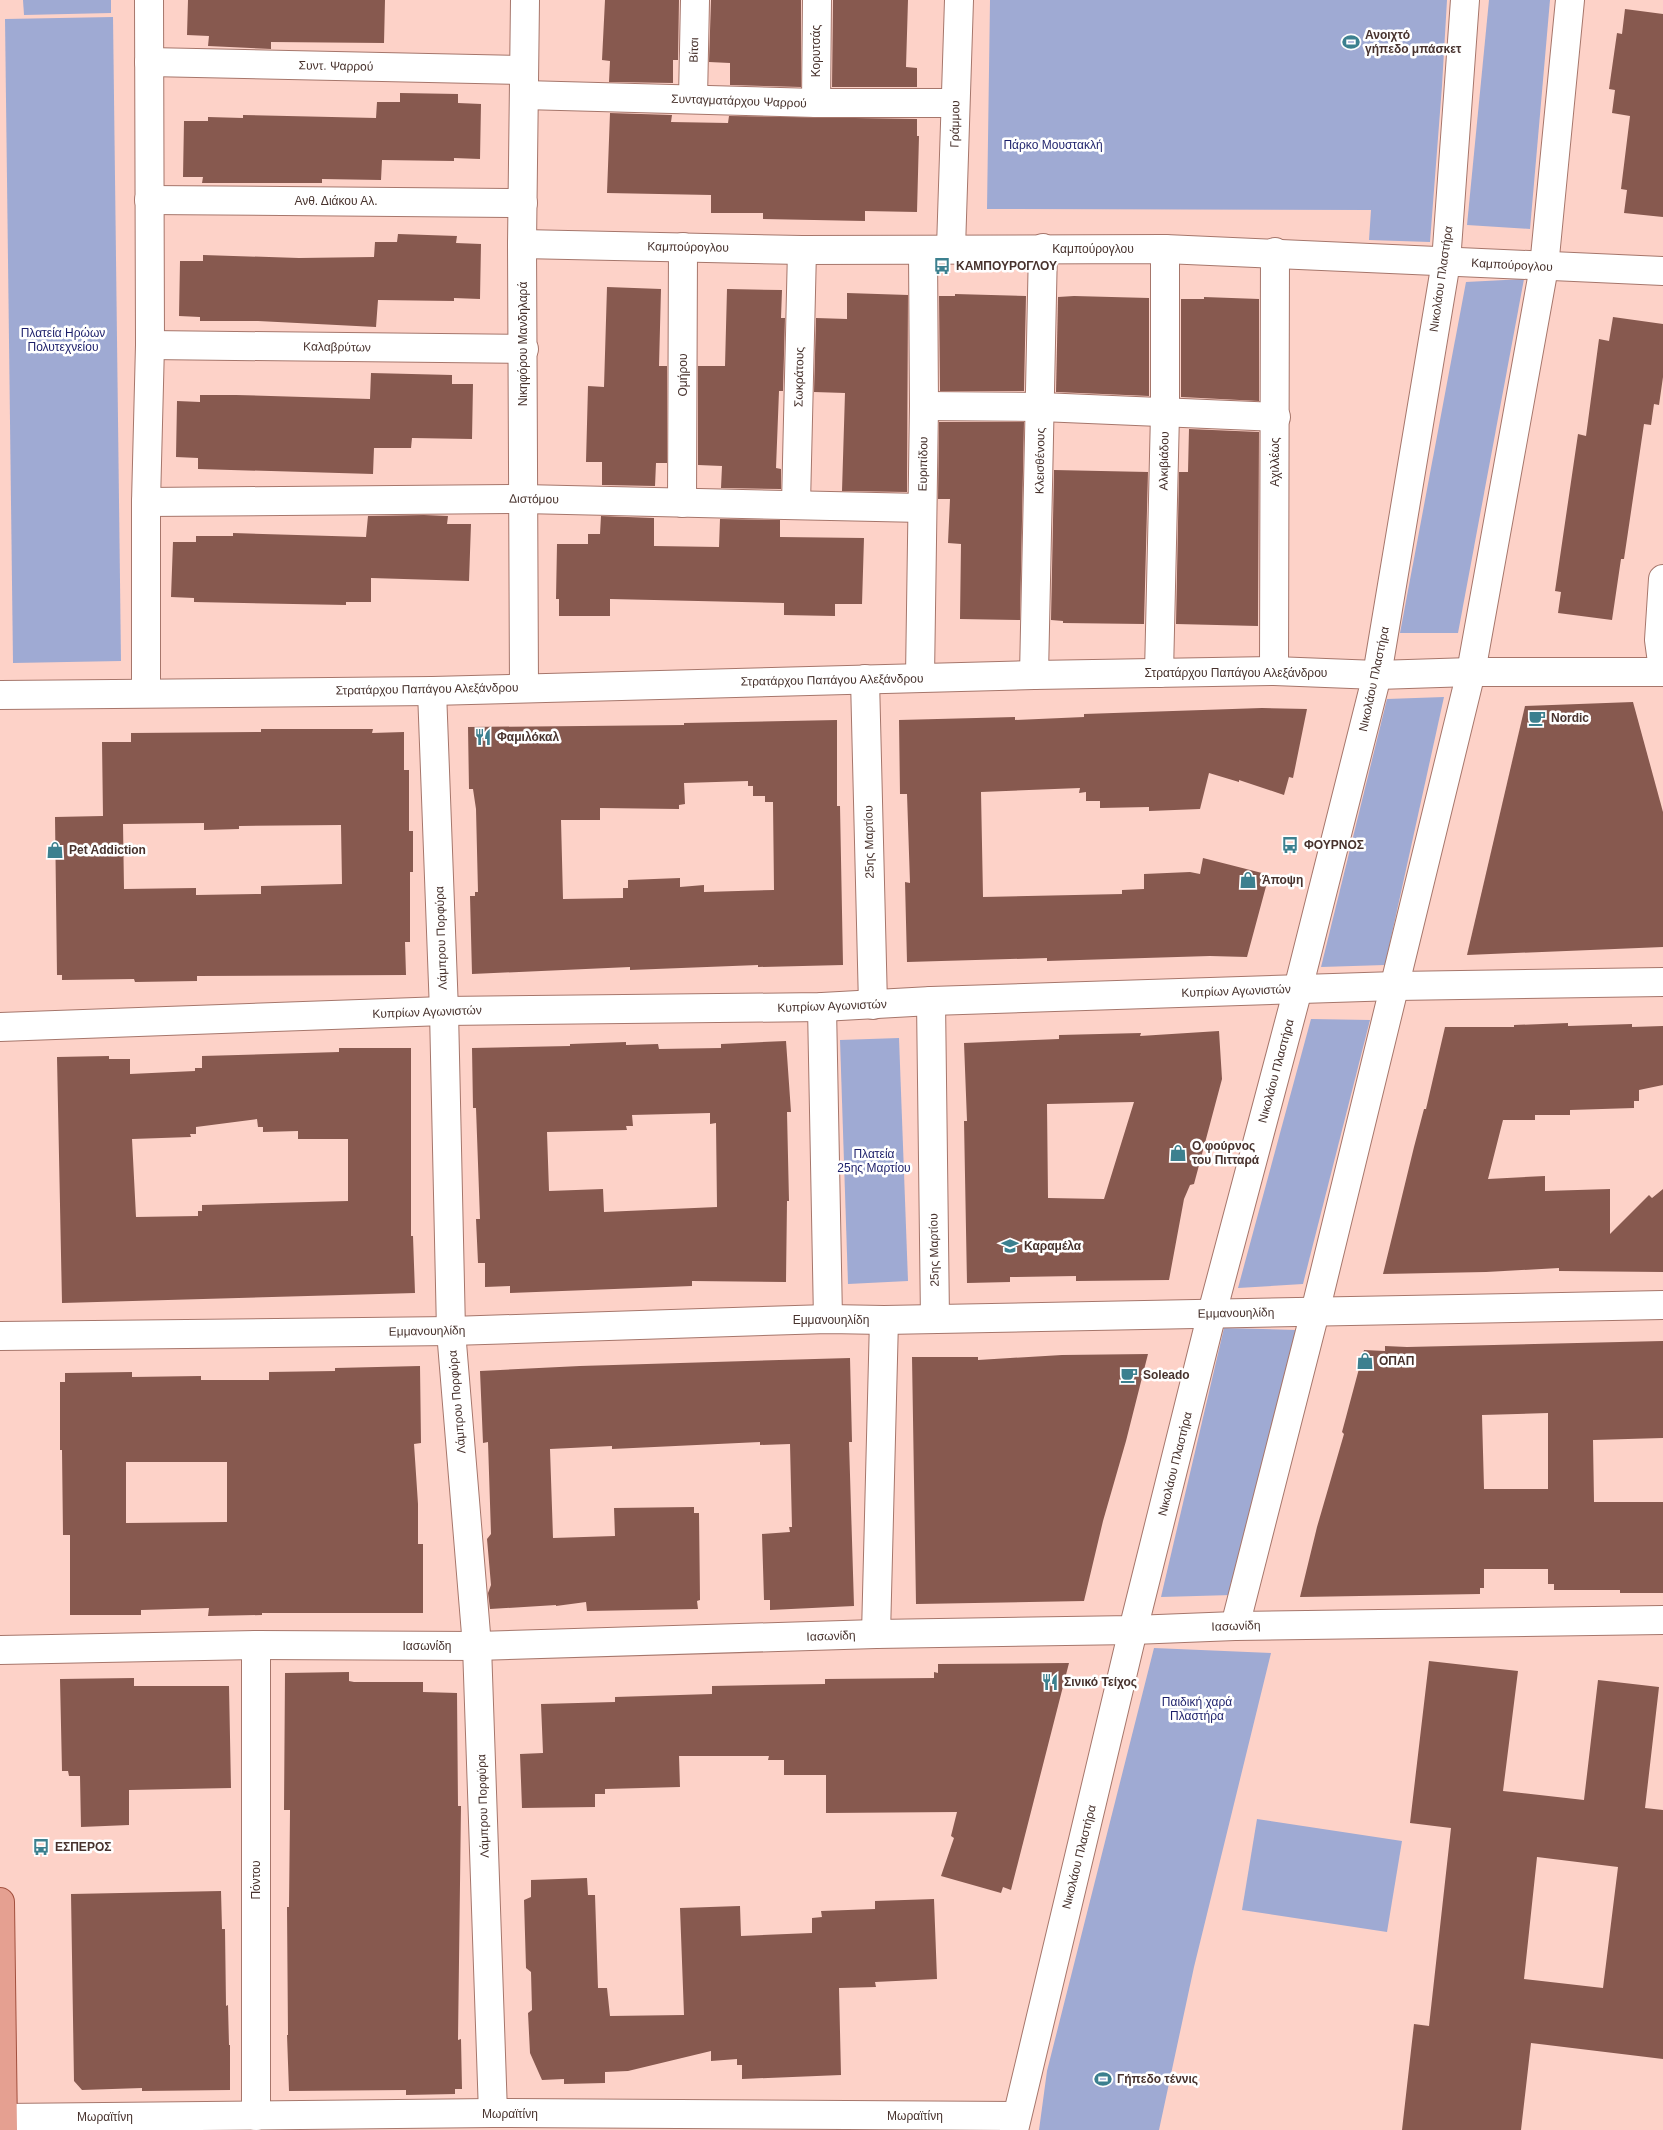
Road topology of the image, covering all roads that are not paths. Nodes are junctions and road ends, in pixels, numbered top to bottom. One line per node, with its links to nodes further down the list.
1 (149, 0): 8 (street)
2 (525, 0): 9 (street, Νικηφόρου Μανδηλαρά)
3 (695, 0): 10 (street, Βίτσι)
4 (817, 0): 11 (street, Κορυτσάς)
5 (958, 0): 12 (street, Γράμμου)
6 (1465, 0): 23 (street, Νικολάου Πλαστήρα)
7 (1570, 0): 24 (street)
8 (149, 62): 9 (street, Συντ. Ψαρρού); 13 (street)
9 (524, 83): 10 (street, Συνταγματάρχου Ψαρρού); 14 (street, Νικηφόρου Μανδηλαρά)
10 (693, 99): 11 (street, Συνταγματάρχου Ψαρρού)
11 (816, 103): 12 (street, Συνταγματάρχου Ψαρρού)
12 (955, 103): 17 (street, Γράμμου)
13 (149, 200): 14 (street, Ανθ. Διάκου Αλ.); 26 (street)
14 (523, 203): 15 (street, Νικηφόρου Μανδηλαρά)
15 (522, 244): 16 (street, Καμπούρογλου); 27 (street, Νικηφόρου Μανδηλαρά)
16 (684, 246): 20 (street, Καμπούρογλου); 34 (street, Ομήρου)
17 (952, 248): 18 (street, Καμπούρογλου); 21 (street, Καμπούρογλου)
18 (1043, 248): 19 (street, Καμπούρογλου); 29 (street, Κλεισθένους)
19 (1165, 249): 22 (street, Καμπούρογλου); 30 (street, Αλκιβιάδου)
20 (802, 250): 21 (street, Καμπούρογλου); 35 (street, Σωκράτους)
21 (923, 250): 28 (street, Ευριπίδου)
22 (1274, 252): 23 (street, Καμπούρογλου); 31 (street, Αχιλλέως)
23 (1446, 262): 24 (street, Καμπούρογλου); 43 (street, Νικολάου Πλαστήρα)
24 (1544, 267): 25 (street, Καμπούρογλου); 40 (street)
25 (1663, 271)
26 (150, 345): 27 (street, Καλαβρύτων); 33 (street)
27 (524, 349): 32 (street, Νικηφόρου Μανδηλαρά)
28 (924, 406): 29 (street); 36 (street, Ευριπίδου)
29 (1041, 407): 30 (street); 42 (street, Κλεισθένους)
30 (1165, 413): 31 (street); 41 (street, Αλκιβιάδου)
31 (1276, 417): 38 (street, Αχιλλέως)
32 (523, 499): 33 (street, Διστόμου); 34 (street, Διστόμου); 46 (street, Νικηφόρου Μανδηλαρά)
33 (146, 502): 48 (street)
34 (682, 503): 35 (street, Διστόμου)
35 (796, 504): 36 (street, Διστόμου)
36 (922, 508): 44 (street, Ευριπίδου)
37 (1663, 579): 39 (street)
38 (1274, 671): 41 (street, Στρατάρχου Παπάγου Αλεξάνδρου); 43 (street, Στρατάρχου Παπάγου Αλεξάνδρου)
39 (1663, 671): 40 (street, Στρατάρχου Παπάγου Αλεξάνδρου)
40 (1471, 672): 43 (street, Στρατάρχου Παπάγου Αλεξάνδρου); 51 (street)
41 (1159, 673): 42 (street, Στρατάρχου Παπάγου Αλεξάνδρου)
42 (1034, 675): 44 (street, Στρατάρχου Παπάγου Αλεξάνδρου)
43 (1377, 675): 52 (street, Νικολάου Πλαστήρα)
44 (920, 678): 45 (street, Στρατάρχου Παπάγου Αλεξάνδρου)
45 (866, 679): 46 (street, Στρατάρχου Παπάγου Αλεξάνδρου); 54 (street, 25ης Μαρτίου)
46 (524, 687): 47 (street, Στρατάρχου Παπάγου Αλεξάνδρου)
47 (432, 691): 48 (street, Στρατάρχου Παπάγου Αλεξάνδρου); 56 (street, Λάμπρου Πορφύρα)
48 (146, 692): 49 (street, Στρατάρχου Παπάγου Αλεξάνδρου)
49 (0, 695)
50 (1663, 982): 51 (street, Κυπρίων Αγωνιστών)
51 (1396, 986): 52 (street, Κυπρίων Αγωνιστών); 59 (street)
52 (1298, 989): 53 (street, Κυπρίων Αγωνιστών); 60 (street, Νικολάου Πλαστήρα)
53 (931, 1001): 54 (street, Κυπρίων Αγωνιστών); 62 (street, 25ης Μαρτίου)
54 (873, 1005): 55 (street, Κυπρίων Αγωνιστών)
55 (822, 1007): 56 (street, Κυπρίων Αγωνιστών); 61 (street)
56 (444, 1011): 57 (street, Κυπρίων Αγωνιστών); 64 (street, Λάμπρου Πορφύρα)
57 (0, 1027)
58 (1663, 1305): 59 (street, Εμμανουηλίδη)
59 (1315, 1312): 60 (street, Εμμανουηλίδη); 67 (street)
60 (1212, 1313): 62 (street, Εμμανουηλίδη); 68 (street, Νικολάου Πλαστήρα)
61 (828, 1319): 63 (street, Εμμανουηλίδη); 64 (street, Εμμανουηλίδη)
62 (935, 1319): 63 (street, Εμμανουηλίδη)
63 (884, 1320): 69 (street)
64 (451, 1331): 65 (street, Εμμανουηλίδη); 71 (street, Λάμπρου Πορφύρα)
65 (0, 1336)
66 (1663, 1620): 67 (street, Ιασωνίδη)
67 (1235, 1626): 68 (street, Ιασωνίδη)
68 (1134, 1630): 69 (street, Ιασωνίδη); 76 (street, Νικολάου Πλαστήρα)
69 (876, 1634): 71 (street, Ιασωνίδη)
70 (256, 1645): 71 (street, Ιασωνίδη); 72 (street, Ιασωνίδη); 75 (street, Πόντου)
71 (477, 1646): 74 (street, Λάμπρου Πορφύρα)
72 (0, 1650)
73 (0, 1902): 77 (main road)
74 (493, 2113): 75 (street, Μωραϊτίνη); 76 (street, Μωραϊτίνη)
75 (256, 2116): 77 (street, Μωραϊτίνη)
76 (1015, 2123)
77 (3, 2124)

